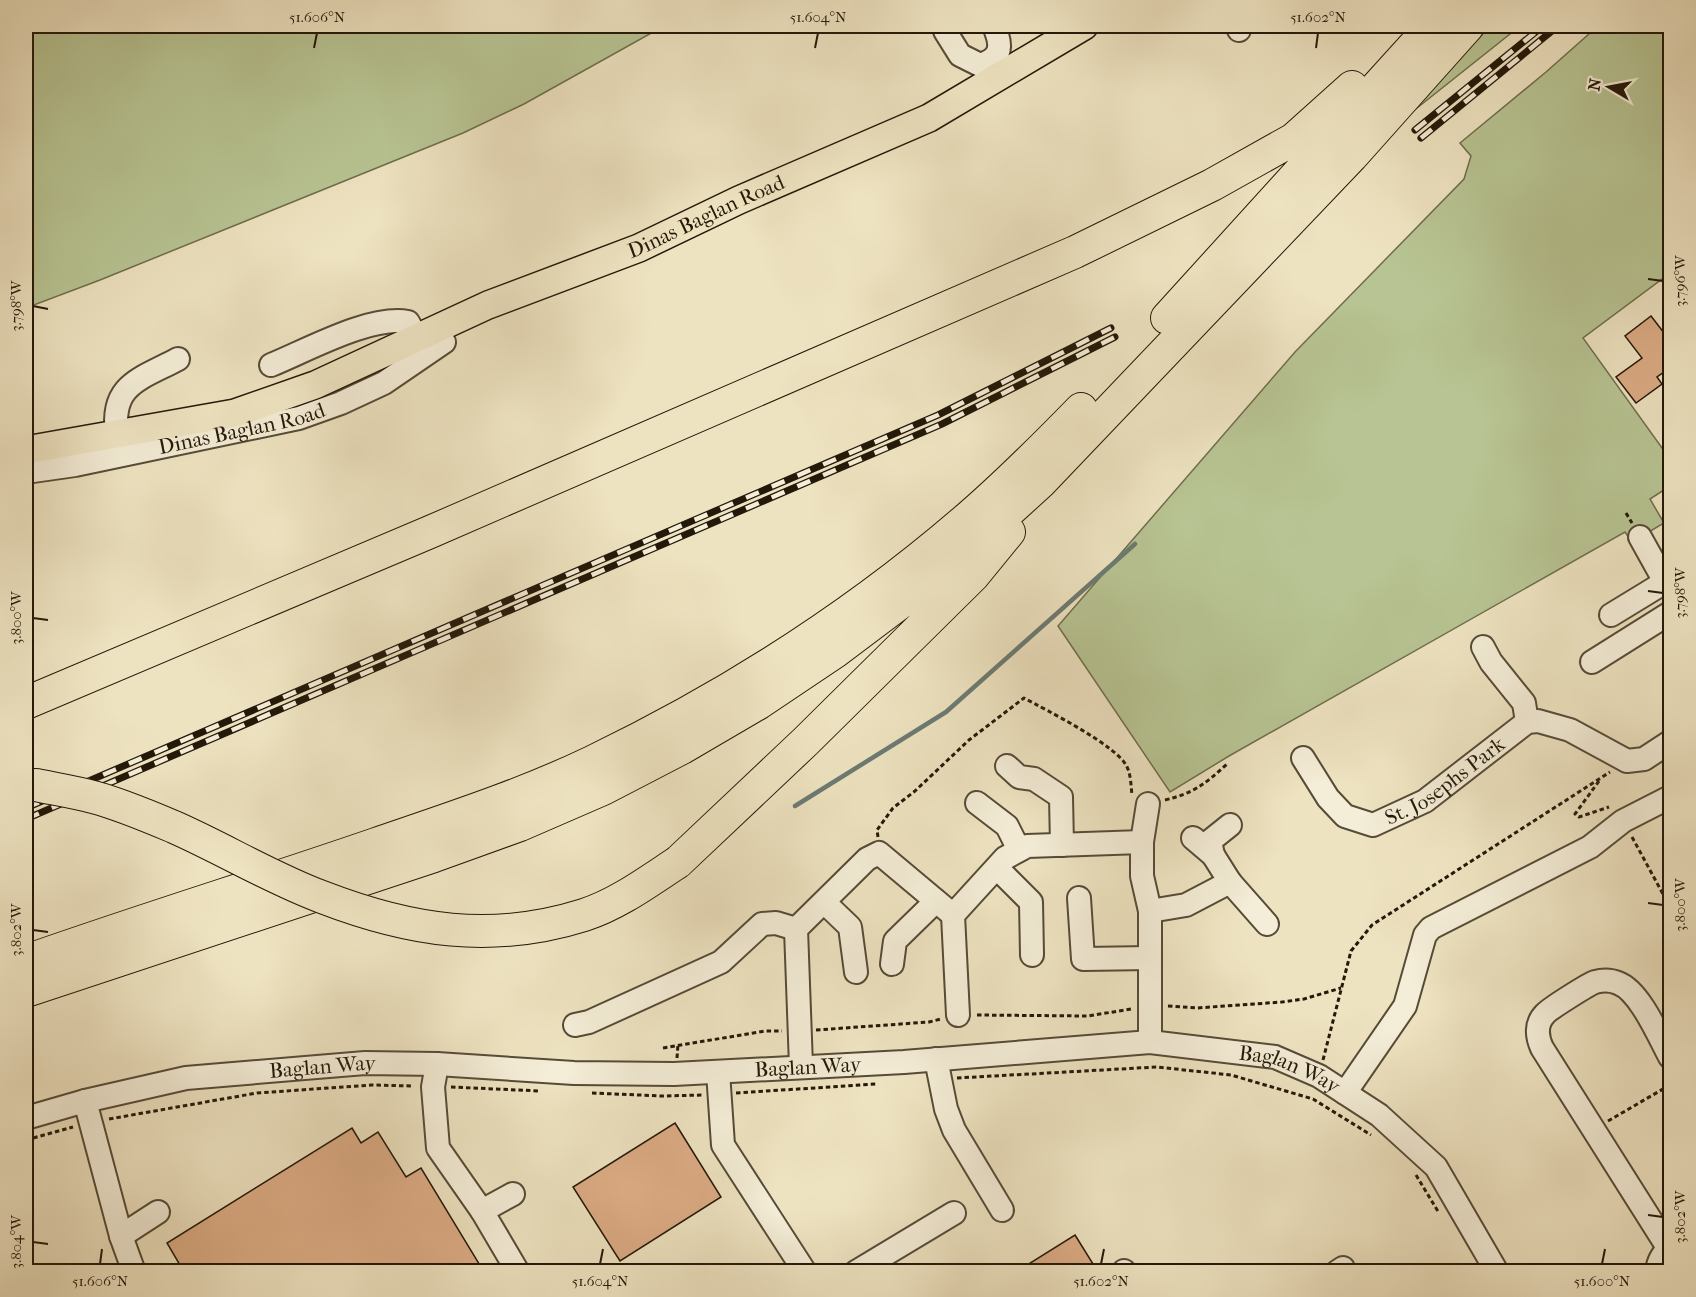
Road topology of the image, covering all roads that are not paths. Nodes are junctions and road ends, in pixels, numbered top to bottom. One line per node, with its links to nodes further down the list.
1 (994, 26): 7 (street)
2 (1084, 26): 7 (main road, Dinas Baglan Road)
3 (1424, 26): 22 (highway)
4 (1432, 26): 47 (highway)
5 (1467, 26): 12 (highway)
6 (945, 31): 7 (street)
7 (995, 68): 8 (main road, Dinas Baglan Road)
8 (417, 338): 11 (street); 13 (main road, Dinas Baglan Road)
9 (444, 342): 15 (street, Dinas Baglan Road)
10 (178, 359): 13 (street)
11 (271, 365)
12 (1097, 424): 27 (highway, bridge); 50 (highway)
13 (117, 434): 14 (main road, Dinas Baglan Road)
14 (26, 450)
15 (26, 472)
16 (1640, 537): 17 (street)
17 (1668, 580): 19 (street)
18 (1671, 613): 21 (street)
19 (1611, 615)
20 (1484, 660): 23 (street, St. Josephs Park)
21 (1592, 662)
22 (26, 703)
23 (1527, 722): 24 (street, St. Josephs Park); 25 (street, St. Josephs Park)
24 (1671, 742)
25 (1312, 761)
26 (1007, 766): 34 (street)
27 (26, 785)
28 (1671, 797): 59 (street)
29 (977, 803): 35 (street)
30 (1148, 804): 33 (street)
31 (1230, 825): 36 (street)
32 (1193, 838): 36 (street)
33 (1142, 842): 34 (street); 42 (street)
34 (1062, 845): 35 (street)
35 (1019, 850): 37 (street)
36 (1213, 855): 38 (street)
37 (997, 868): 41 (street); 45 (street)
38 (1230, 882): 42 (street); 43 (street)
39 (1079, 898): 46 (street)
40 (824, 902): 41 (street); 44 (street); 49 (street)
41 (945, 908): 48 (street); 51 (street)
42 (1150, 911): 46 (street)
43 (1267, 924)
44 (796, 929): 52 (street); 56 (street)
45 (1032, 955)
46 (1150, 958): 53 (street)
47 (26, 961)
48 (892, 964)
49 (856, 972)
50 (26, 992)
51 (958, 1015)
52 (574, 1025)
53 (1150, 1042): 57 (street, Baglan Way); 59 (street, Baglan Way)
54 (1671, 1057): 68 (street)
55 (437, 1064): 58 (street, Baglan Way); 60 (street, Baglan Way); 64 (street)
56 (801, 1066): 57 (street, Baglan Way); 58 (street, Baglan Way)
57 (938, 1069): 63 (street)
58 (718, 1083): 71 (street)
59 (1345, 1093): 73 (street, Baglan Way)
60 (88, 1111): 61 (street, Baglan Way); 67 (street)
61 (26, 1118)
62 (513, 1194): 64 (street)
63 (1002, 1210)
64 (482, 1211): 70 (street)
65 (158, 1212): 67 (street)
66 (954, 1213): 72 (street)
67 (121, 1236): 69 (street)
68 (1670, 1248): 74 (street)
69 (126, 1267)
70 (518, 1272)
71 (805, 1272)
72 (856, 1272)
73 (1497, 1272)
74 (1658, 1272)

